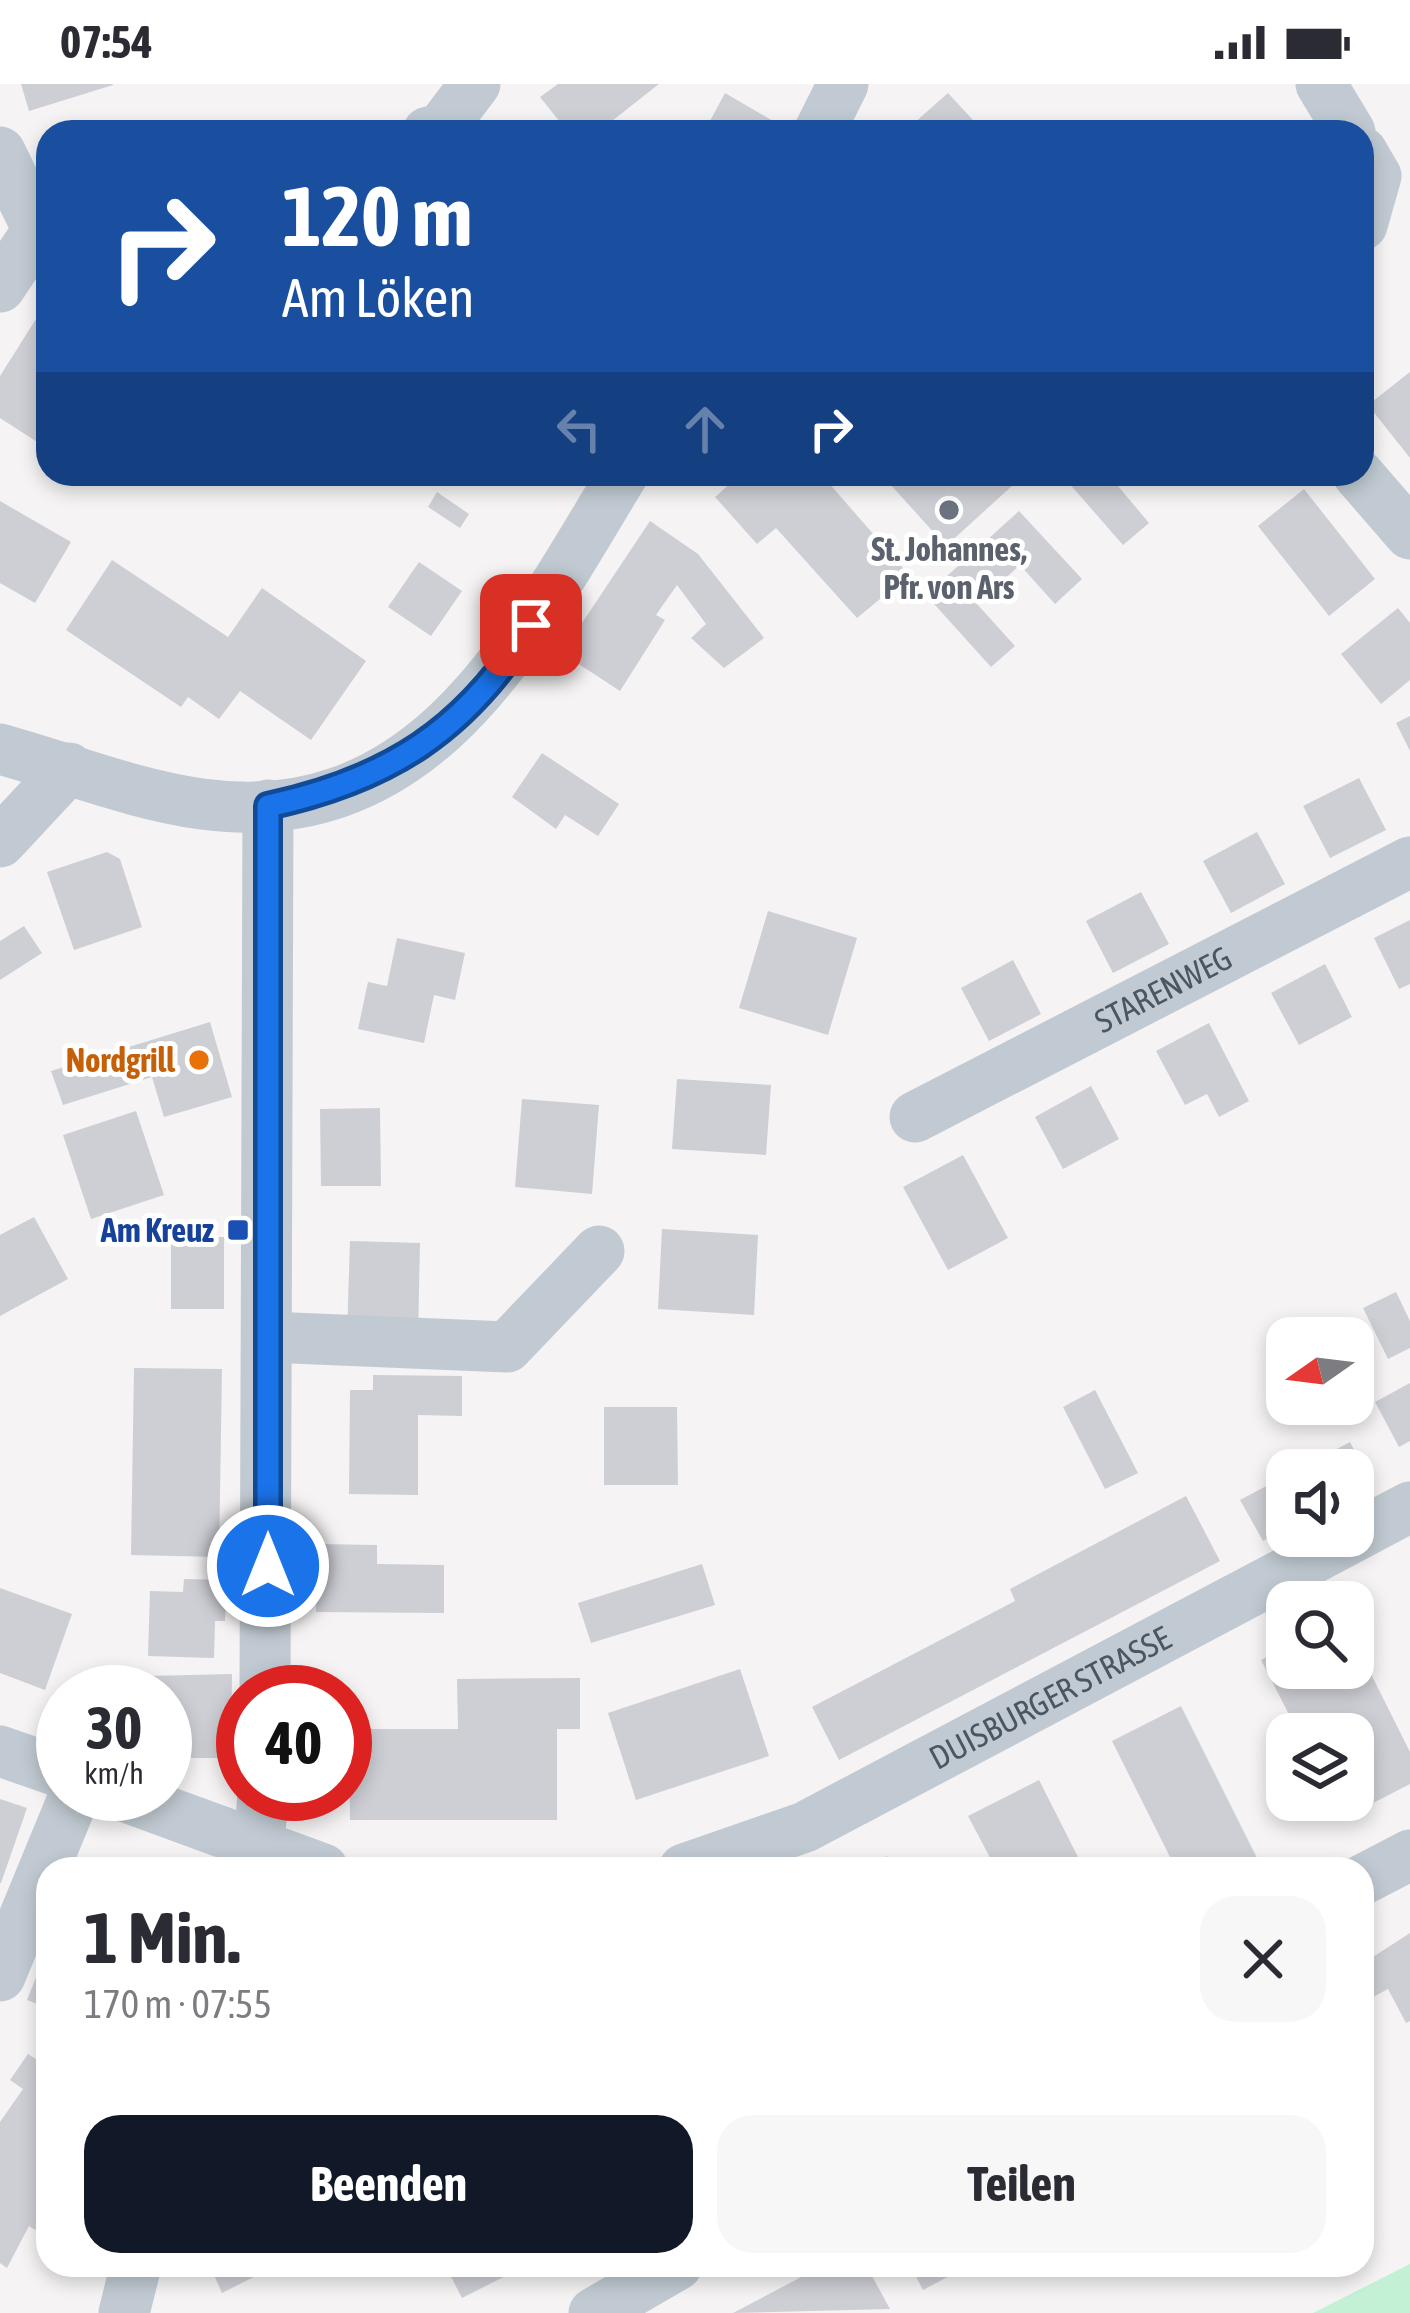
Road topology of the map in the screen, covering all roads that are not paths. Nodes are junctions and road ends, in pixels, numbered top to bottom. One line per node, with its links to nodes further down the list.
1 (476, 84): 4 (street)
2 (843, 84): 5 (street)
3 (1323, 85): 6 (street)
4 (448, 120)
5 (825, 120)
6 (1343, 120)
7 (0, 152): 8 (street)
8 (36, 216)
9 (36, 238): 10 (street)
10 (0, 287)
11 (616, 486): 16 (street)
12 (1368, 486): 13 (street)
13 (1410, 534)
14 (0, 749): 15 (street)
15 (69, 768): 16 (street); 17 (street)
16 (268, 806): 21 (street)
17 (0, 842)
18 (1410, 862): 19 (street, STARENWEG)
19 (915, 1118)
20 (599, 1251): 21 (street)
21 (268, 1337): 23 (street)
22 (1410, 1508): 33 (street, DUISBURGER STRASSE)
23 (265, 1665)
24 (0, 1751): 25 (street)
25 (36, 1764)
26 (65, 1821): 30 (street)
27 (177, 1821): 31 (street)
28 (261, 1821): 32 (street)
29 (1410, 1855): 34 (street)
30 (50, 1857)
31 (255, 1857)
32 (259, 1857)
33 (718, 1857)
34 (1374, 1874)
35 (36, 1890): 36 (street)
36 (0, 1976)
37 (133, 2277): 40 (street)
38 (645, 2277): 39 (street)
39 (603, 2293)
40 (124, 2313)

